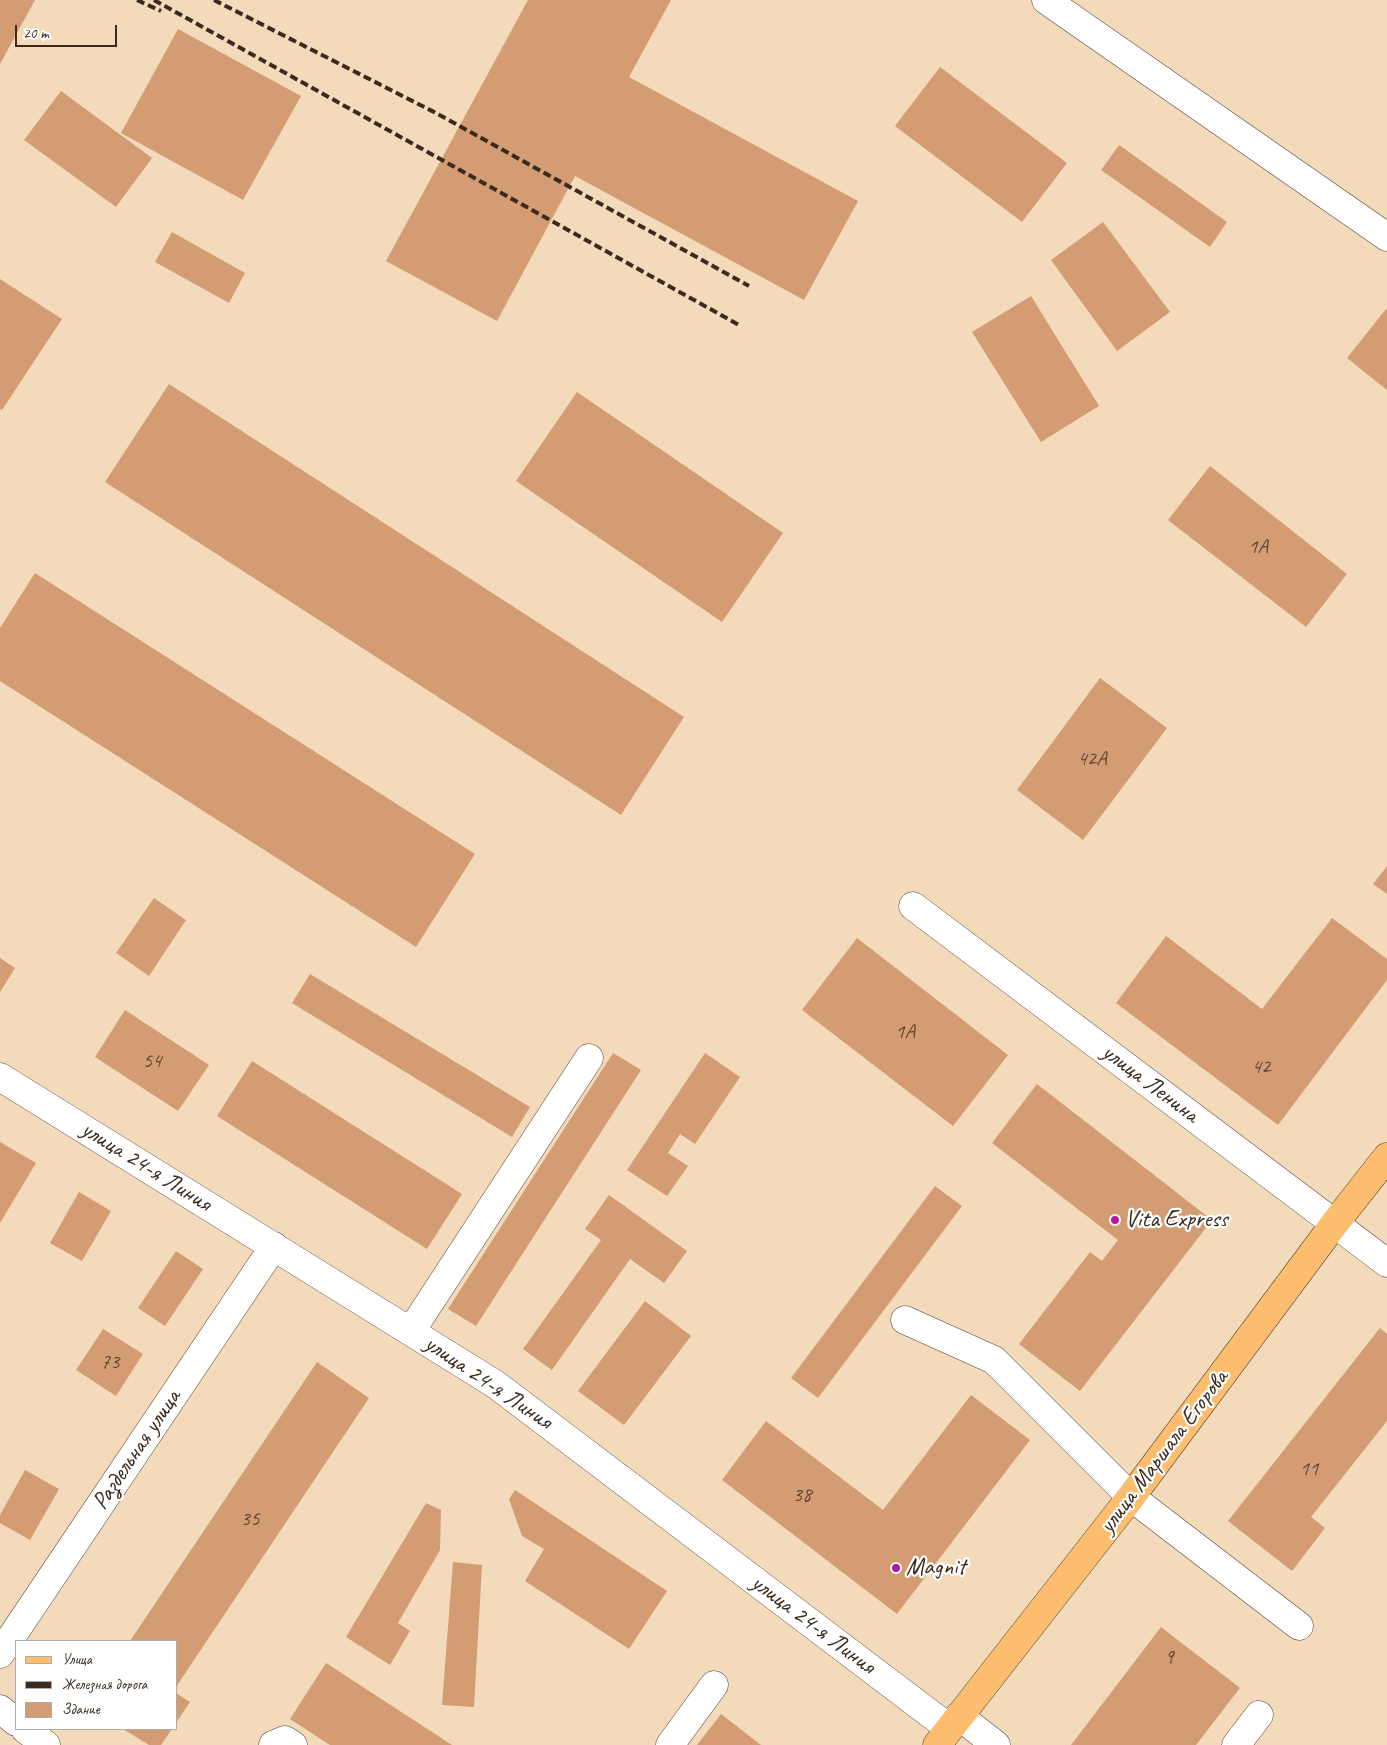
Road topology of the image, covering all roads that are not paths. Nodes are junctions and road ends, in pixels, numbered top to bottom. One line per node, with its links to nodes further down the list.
1 (1046, 0): 2 (street)
2 (1387, 237)
3 (913, 906): 7 (street, улица Ленина)
4 (589, 1058): 11 (street)
5 (0, 1077): 8 (street, улица 24-я Линия)
6 (1387, 1157): 7 (main road, улица Маршала Егорова)
7 (1335, 1223): 9 (street, улица Ленина); 12 (main road, улица Маршала Егорова)
8 (274, 1246): 11 (street, улица 24-я Линия); 13 (street, Раздельная улица)
9 (1387, 1263)
10 (905, 1320): 12 (street)
11 (411, 1331): 20 (street, улица 24-я Линия)
12 (1132, 1497): 14 (street); 20 (main road, улица Маршала Егорова)
13 (10, 1616): 15 (street, Раздельная улица)
14 (1299, 1626)
15 (0, 1654)
16 (714, 1685): 23 (street)
17 (0, 1709): 19 (street)
18 (1259, 1715): 25 (street)
19 (15, 1721)
20 (948, 1730): 24 (street, улица 24-я Линия)
21 (273, 1745): 22 (street)
22 (293, 1745)
23 (670, 1745)
24 (996, 1745)
25 (1236, 1745)

